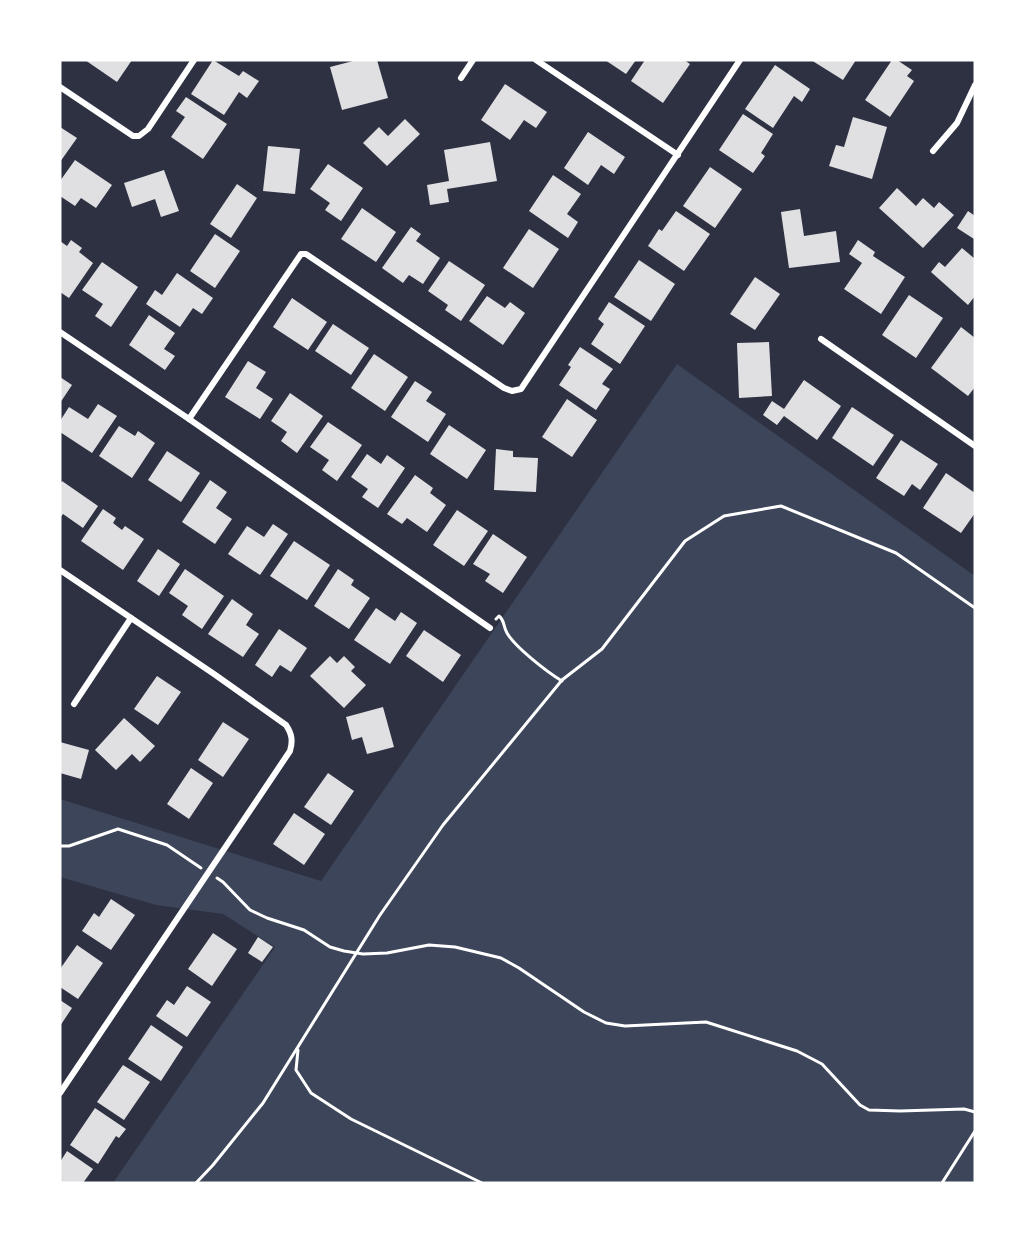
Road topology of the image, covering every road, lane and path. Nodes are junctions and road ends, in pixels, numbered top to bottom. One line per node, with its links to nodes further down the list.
1 (194, 60): 7 (street)
2 (473, 60): 5 (street)
3 (536, 60): 9 (street)
4 (740, 60): 9 (street)
5 (461, 78)
6 (975, 85): 8 (street)
7 (60, 87)
8 (933, 151)
9 (678, 155): 12 (street)
10 (60, 332): 12 (street)
11 (821, 339): 13 (street)
12 (189, 419): 17 (street)
13 (975, 446)
14 (60, 570): 16 (street)
15 (975, 608): 18 (path)
16 (131, 618): 19 (street); 21 (street)
17 (490, 628): 18 (path)
18 (562, 681): 22 (path)
19 (74, 704)
20 (60, 846): 21 (path)
21 (208, 872): 22 (path); 24 (street)
22 (357, 953): 23 (path); 25 (path)
23 (298, 1048): 27 (path); 28 (path)
24 (60, 1093)
25 (975, 1112)
26 (975, 1131): 29 (path)
27 (196, 1183)
28 (482, 1183)
29 (942, 1183)

